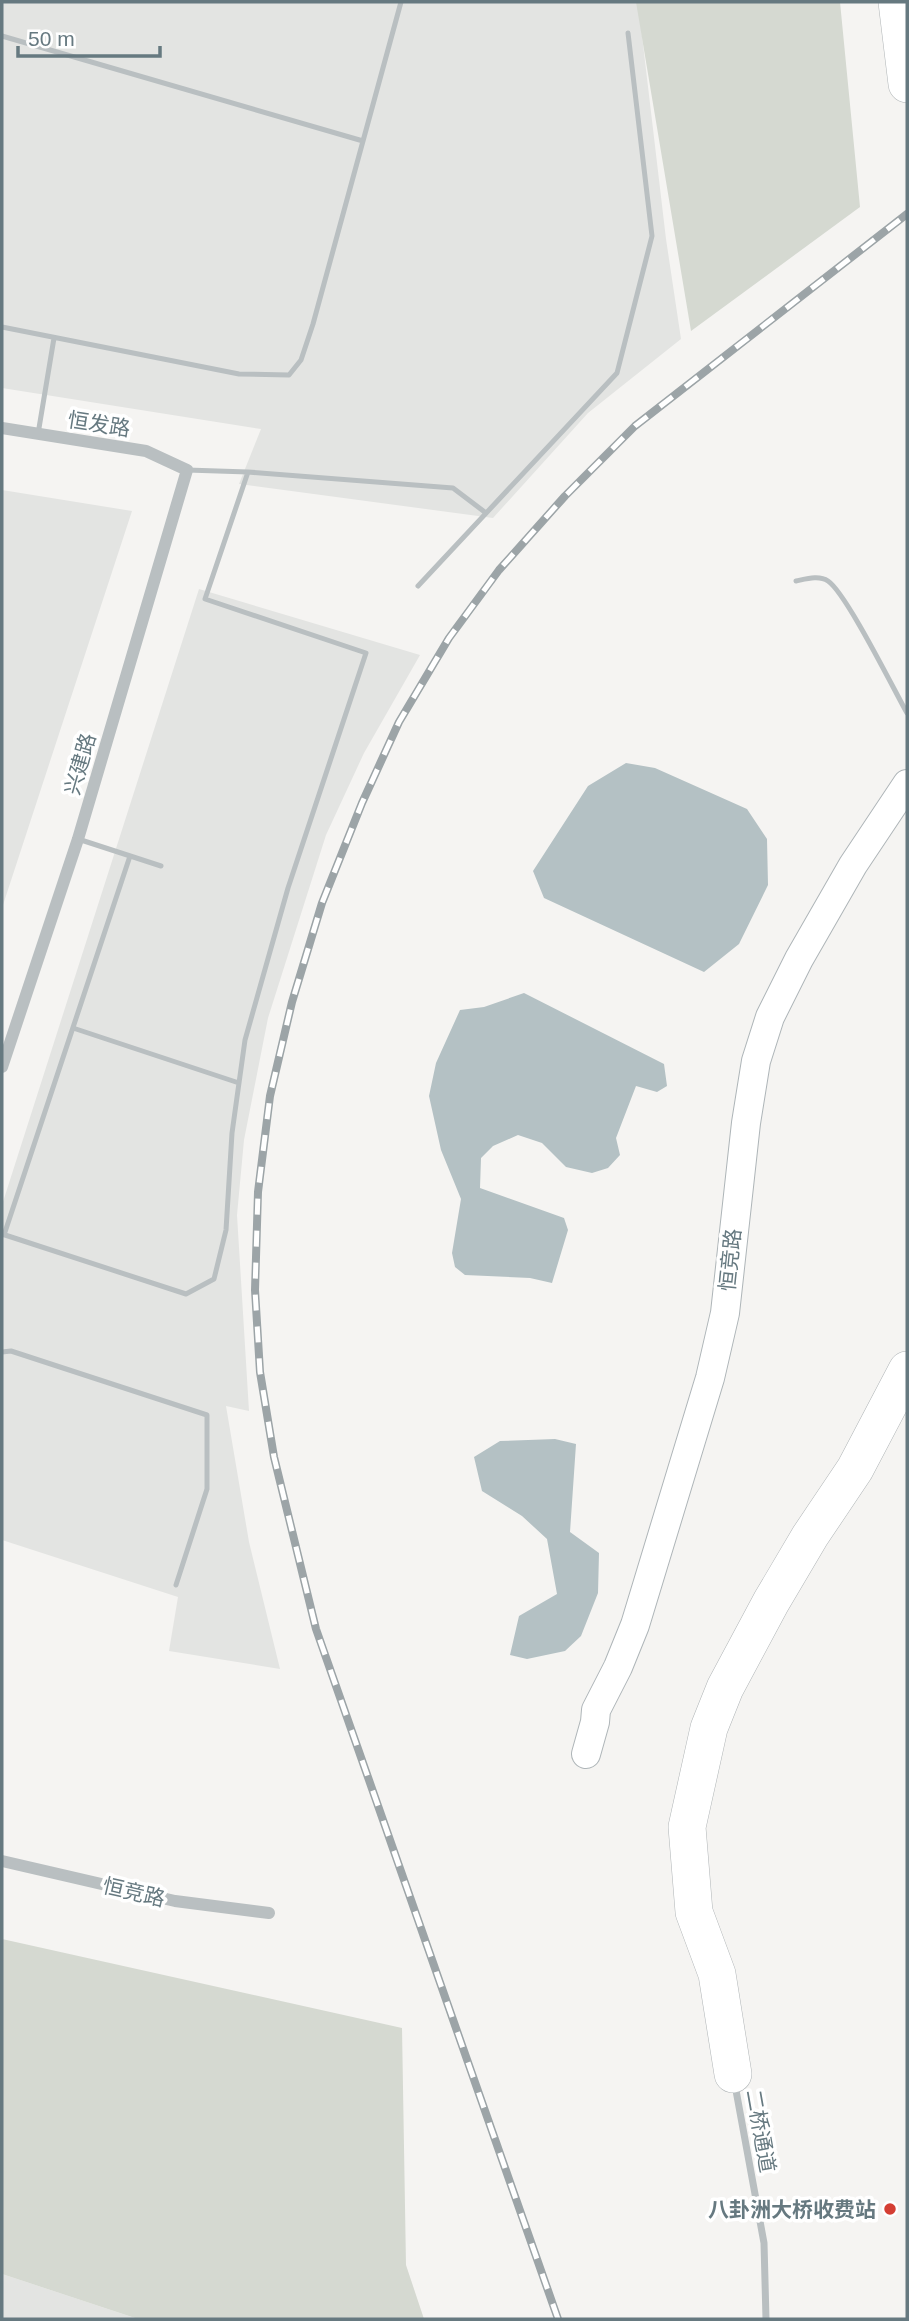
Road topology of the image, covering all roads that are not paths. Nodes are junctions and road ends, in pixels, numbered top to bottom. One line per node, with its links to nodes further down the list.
1 (401, 2): 6 (lane)
2 (897, 2): 5 (highway)
3 (628, 33): 13 (lane)
4 (2, 36): 6 (lane)
5 (907, 84)
6 (363, 141): 8 (lane)
7 (2, 327): 8 (lane)
8 (54, 338): 10 (lane)
9 (2, 428): 10 (street, 恒发路)
10 (38, 434): 11 (street, 恒发路)
11 (187, 470): 12 (lane); 18 (street, 兴建路)
12 (248, 472): 13 (lane); 23 (lane)
13 (486, 513): 15 (lane)
14 (796, 581): 16 (lane)
15 (418, 586)
16 (907, 712)
17 (907, 784): 28 (main road, 恒竞路)
18 (78, 839): 19 (lane); 22 (street, 兴建路)
19 (130, 856): 20 (lane); 21 (lane)
20 (161, 866)
21 (73, 1028): 23 (lane); 24 (lane)
22 (2, 1067)
23 (239, 1083): 24 (lane)
24 (3, 1234)
25 (2, 1352): 27 (lane)
26 (907, 1370): 31 (highway)
27 (176, 1585)
28 (586, 1754)
29 (2, 1861): 30 (street, 恒竞路)
30 (269, 1913)
31 (733, 2074): 32 (street, 二桥通道)
32 (766, 2319)

